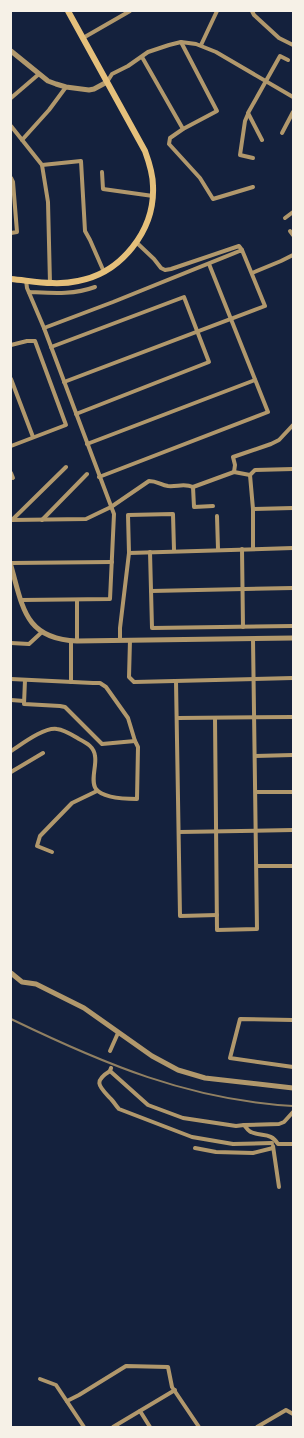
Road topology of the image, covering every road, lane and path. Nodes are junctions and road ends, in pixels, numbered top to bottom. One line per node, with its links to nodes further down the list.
1 (68, 11): 5 (main road)
2 (130, 11): 5 (street)
3 (217, 11): 7 (street)
4 (252, 11): 8 (street)
5 (83, 38): 14 (main road)
6 (181, 42): 7 (street); 10 (street); 21 (street)
7 (201, 45): 13 (street)
8 (293, 46)
9 (12, 53): 12 (street)
10 (142, 57): 14 (street); 21 (street)
11 (288, 60): 13 (street)
12 (39, 74): 15 (street); 17 (street)
13 (264, 81): 16 (street); 19 (street)
14 (107, 82): 15 (street); 30 (main road)
15 (66, 87): 23 (street)
16 (293, 97)
17 (11, 98)
18 (293, 112): 22 (street)
19 (248, 113): 24 (street); 25 (street)
20 (11, 126): 23 (street)
21 (183, 129): 29 (street)
22 (282, 133)
23 (22, 140): 26 (street)
24 (262, 140)
25 (253, 158)
26 (42, 166): 38 (street); 42 (street)
27 (102, 172): 30 (street)
28 (11, 178): 33 (street)
29 (252, 187)
30 (153, 196): 34 (main road)
31 (293, 212): 32 (street)
32 (285, 218)
33 (11, 233)
34 (136, 242): 35 (street); 38 (main road)
35 (242, 250): 37 (street); 39 (street)
36 (293, 254): 39 (street)
37 (209, 264): 45 (street); 46 (street)
38 (104, 272): 42 (main road)
39 (252, 273): 45 (street)
40 (11, 279): 41 (main road)
41 (26, 280): 42 (main road); 44 (street)
42 (50, 283)
43 (96, 287): 44 (street)
44 (29, 292): 46 (street)
45 (231, 319): 47 (street); 51 (street)
46 (44, 328): 49 (street)
47 (198, 331): 49 (street); 52 (street); 53 (street)
48 (11, 346): 55 (street)
49 (51, 347): 52 (street)
50 (11, 379): 55 (street)
51 (255, 380): 56 (street); 63 (street)
52 (64, 382): 53 (street)
53 (76, 414): 56 (street)
54 (293, 425): 60 (street)
55 (33, 438): 57 (street)
56 (87, 444): 63 (street)
57 (11, 446)
58 (66, 467): 70 (street)
59 (293, 469): 62 (street)
60 (234, 472): 62 (street); 64 (street)
61 (87, 474): 71 (street)
62 (250, 475): 68 (street)
63 (99, 477): 66 (street)
64 (193, 487): 65 (street); 66 (street)
65 (213, 506)
66 (111, 507): 71 (street); 79 (street)
67 (293, 508): 68 (street)
68 (253, 509): 75 (street)
69 (217, 516): 73 (street)
70 (11, 520): 71 (street)
71 (42, 520)
72 (293, 548): 75 (street)
73 (218, 549): 74 (street); 76 (street)
74 (242, 549): 75 (street); 82 (street)
75 (253, 549)
76 (174, 550): 77 (street); 78 (street)
77 (150, 552): 78 (street); 83 (street)
78 (129, 553): 91 (street)
79 (112, 562): 80 (street); 85 (street)
80 (11, 565): 84 (street)
81 (293, 588): 82 (street)
82 (243, 589): 83 (street); 87 (street)
83 (151, 591): 87 (street)
84 (21, 600): 85 (street); 88 (street)
85 (77, 600): 94 (street)
86 (293, 626): 87 (street)
87 (243, 627)
88 (42, 632): 93 (street); 95 (street)
89 (293, 638): 90 (street)
90 (253, 639): 92 (street); 98 (street)
91 (120, 640): 92 (street); 94 (street)
92 (130, 640): 100 (street)
93 (71, 641): 94 (street); 101 (street)
94 (78, 641)
95 (11, 643)
96 (293, 678): 98 (street)
97 (11, 679): 99 (street)
98 (254, 679): 100 (street); 107 (street)
99 (25, 680): 101 (street); 103 (street)
100 (176, 681): 105 (street)
101 (71, 682): 108 (street)
102 (11, 700): 103 (street)
103 (24, 702): 108 (street)
104 (293, 717): 107 (street)
105 (178, 718): 106 (street); 120 (street)
106 (215, 718): 107 (street); 119 (street)
107 (254, 718): 112 (street)
108 (135, 741): 114 (street)
109 (11, 751): 114 (street)
110 (43, 753): 113 (street)
111 (293, 755): 112 (street)
112 (255, 756): 115 (street)
113 (11, 772)
114 (97, 791): 121 (street)
115 (256, 792): 116 (street); 117 (street)
116 (293, 792)
117 (256, 830): 118 (street); 119 (street); 122 (street)
118 (293, 830)
119 (216, 831): 120 (street); 124 (street)
120 (178, 832): 124 (street)
121 (52, 852)
122 (257, 866): 123 (street); 124 (street)
123 (293, 866)
124 (217, 915)
125 (11, 973): 127 (street)
126 (293, 1020): 129 (street)
127 (118, 1033): 128 (street); 130 (street)
128 (110, 1051)
129 (293, 1066)
130 (293, 1088)
131 (293, 1112): 132 (street)
132 (244, 1125): 133 (street); 135 (street)
133 (278, 1144): 134 (street); 135 (street)
134 (293, 1144)
135 (273, 1146): 136 (street); 137 (street)
136 (195, 1148)
137 (279, 1187)
138 (40, 1379): 140 (street)
139 (174, 1390): 140 (street); 141 (street); 146 (street)
140 (66, 1401): 143 (street)
141 (140, 1410): 144 (street); 145 (street)
142 (293, 1414): 147 (street)
143 (84, 1427)
144 (113, 1427)
145 (150, 1427)
146 (199, 1427)
147 (257, 1427)

